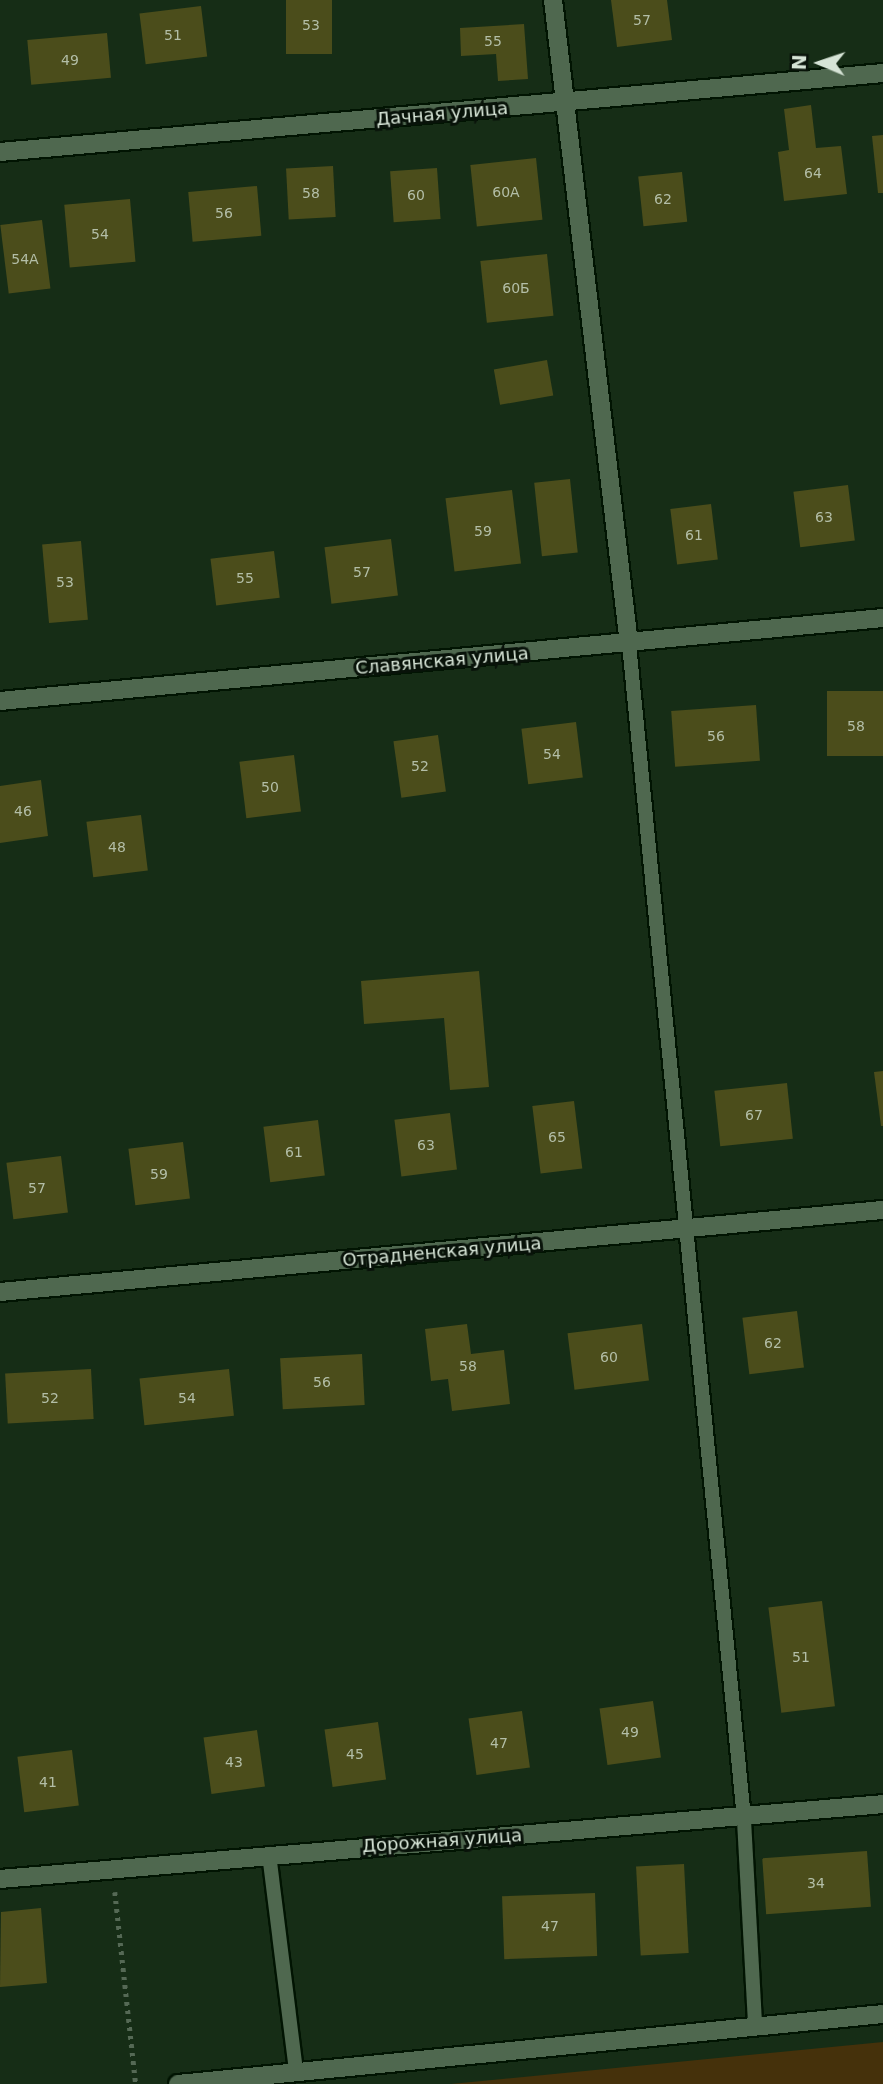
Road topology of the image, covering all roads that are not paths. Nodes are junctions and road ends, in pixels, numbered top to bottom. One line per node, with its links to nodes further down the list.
1 (553, 0): 3 (street)
2 (883, 73): 3 (street, Дачная улица)
3 (565, 104): 4 (street, Дачная улица); 6 (street)
4 (0, 152)
5 (883, 618): 6 (street, Славянская улица)
6 (629, 644): 7 (street, Славянская улица); 9 (lane)
7 (0, 701)
8 (883, 1210): 9 (street, Отрадненская улица)
9 (683, 1231): 10 (street, Отрадненская улица); 12 (lane)
10 (0, 1292)
11 (883, 1804): 12 (street, Дорожная улица)
12 (744, 1820): 13 (street, Дорожная улица); 16 (lane)
13 (269, 1854): 14 (street, Дорожная улица); 17 (lane)
14 (0, 1879)
15 (883, 2014): 16 (street)
16 (755, 2026): 17 (street)
17 (296, 2072): 18 (street)
18 (178, 2084)

